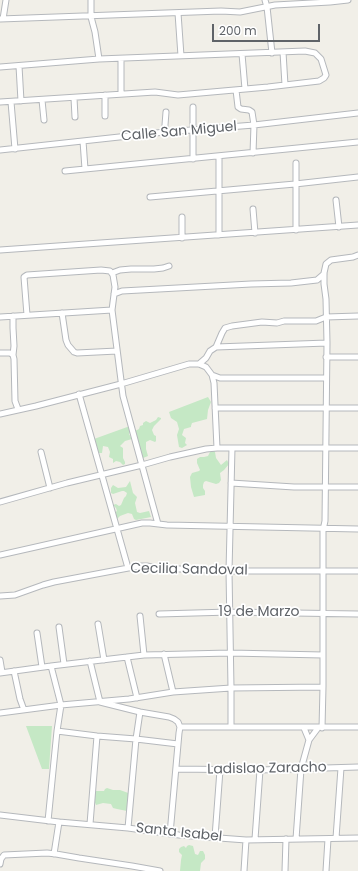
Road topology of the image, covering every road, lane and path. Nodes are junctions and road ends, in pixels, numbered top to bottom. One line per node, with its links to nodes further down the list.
1 (6, 0): 8 (street)
2 (90, 0): 7 (street)
3 (265, 0): 5 (street)
4 (344, 0): 5 (street)
5 (267, 7): 6 (street); 10 (street)
6 (178, 13): 7 (street); 12 (street)
7 (91, 16): 8 (street); 13 (street)
8 (2, 19)
9 (283, 52): 10 (street); 17 (street); 17 (street)
10 (272, 53): 11 (street)
11 (242, 54): 12 (street); 18 (street)
12 (182, 56): 14 (street)
13 (99, 59): 14 (street); 16 (street)
14 (121, 59): 20 (street)
15 (0, 66): 16 (street)
16 (19, 66): 24 (street)
17 (286, 85): 18 (street)
18 (245, 89): 19 (street)
19 (236, 90): 20 (street); 33 (street)
20 (121, 94): 21 (street)
21 (104, 96): 22 (street); 30 (street)
22 (74, 98): 23 (street); 31 (street)
23 (42, 100): 24 (street); 32 (street)
24 (21, 101): 26 (street)
25 (0, 102): 26 (street)
26 (11, 102): 38 (street)
27 (193, 107): 34 (street)
28 (166, 112): 35 (street)
29 (358, 113): 33 (street, Calle San Miguel)
30 (106, 116)
31 (75, 117)
32 (44, 120)
33 (254, 125): 34 (street, Calle San Miguel); 40 (street)
34 (193, 130): 35 (street, Calle San Miguel); 42 (street)
35 (165, 132): 36 (street, Calle San Miguel)
36 (83, 141): 38 (street, Calle San Miguel); 44 (street)
37 (358, 142): 40 (street)
38 (15, 149): 39 (street, Calle San Miguel)
39 (0, 150)
40 (253, 153): 41 (street)
41 (219, 156): 42 (street); 48 (street)
42 (193, 159): 44 (street)
43 (296, 163): 47 (street)
44 (85, 169): 45 (street)
45 (65, 171)
46 (358, 178): 47 (street)
47 (295, 184): 48 (street); 55 (street)
48 (219, 191): 49 (street); 57 (street)
49 (150, 197)
50 (336, 200): 54 (street)
51 (253, 209): 56 (street)
52 (182, 217): 58 (street)
53 (358, 225): 54 (street)
54 (339, 227): 55 (street)
55 (296, 230): 56 (street)
56 (255, 233): 57 (street)
57 (219, 235): 58 (street)
58 (182, 238): 59 (street)
59 (0, 250)
60 (358, 255): 63 (street)
61 (169, 266): 62 (street)
62 (112, 273): 65 (street); 71 (street)
63 (324, 274): 64 (street); 66 (street)
64 (317, 280): 66 (street); 67 (street)
65 (115, 287): 67 (street); 68 (street)
66 (324, 287): 75 (street)
67 (122, 291): 68 (street)
68 (114, 294): 69 (street)
69 (112, 310): 70 (street); 78 (street)
70 (62, 313): 71 (street); 78 (street)
71 (27, 315): 72 (street)
72 (13, 316): 74 (street); 80 (street)
73 (358, 316): 75 (street)
74 (0, 317)
75 (326, 317): 76 (street); 77 (street)
76 (326, 343): 77 (street); 82 (street)
77 (216, 347): 83 (street)
78 (117, 351): 86 (street)
79 (0, 353): 80 (street)
80 (13, 355): 91 (street)
81 (358, 357): 82 (street)
82 (326, 358): 85 (street)
83 (199, 364): 84 (street); 86 (street)
84 (212, 375): 85 (street); 88 (street)
85 (326, 378): 89 (street)
86 (121, 384): 87 (street); 98 (street)
87 (79, 394): 91 (street); 99 (street)
88 (215, 408): 89 (street); 93 (street)
89 (326, 408): 90 (street); 95 (street)
90 (358, 408)
91 (18, 409): 92 (street)
92 (0, 414)
93 (217, 448): 94 (street); 98 (street)
94 (232, 448): 95 (street); 100 (street)
95 (325, 448): 96 (street); 101 (street)
96 (358, 448)
97 (41, 452): 103 (street)
98 (142, 465): 99 (street); 105 (street)
99 (102, 475): 103 (street); 107 (street)
100 (231, 483): 101 (street); 106 (street)
101 (325, 487): 102 (street); 108 (street)
102 (358, 487)
103 (50, 488): 104 (street)
104 (0, 502)
105 (158, 524): 106 (street); 107 (street)
106 (230, 527): 108 (street); 112 (street)
107 (117, 529): 110 (street); 111 (street)
108 (324, 529): 109 (street); 113 (street)
109 (358, 529)
110 (0, 555)
111 (128, 568): 112 (street, Cecilia Sandoval); 115 (street, Cecilia Sandoval)
112 (229, 571): 113 (street, Cecilia Sandoval); 116 (street)
113 (323, 571): 114 (street, Cecilia Sandoval); 117 (street)
114 (358, 571)
115 (0, 596)
116 (230, 612): 117 (street, 19 de Marzo); 118 (street, 19 de Marzo); 124 (street)
117 (322, 613): 119 (street, 19 de Marzo); 127 (street)
118 (159, 614)
119 (358, 614)
120 (140, 616): 126 (street)
121 (98, 624): 130 (street)
122 (59, 627): 132 (street)
123 (37, 633): 134 (street)
124 (230, 652): 125 (street); 127 (street); 138 (street)
125 (164, 654): 126 (street); 139 (street)
126 (144, 655): 128 (street)
127 (323, 655): 137 (street)
128 (126, 657): 130 (street); 140 (street)
129 (0, 660): 136 (street)
130 (104, 660): 131 (street)
131 (90, 661): 132 (street); 142 (street)
132 (64, 664): 133 (street)
133 (51, 666): 134 (street); 143 (street)
134 (42, 667): 135 (street)
135 (14, 671): 136 (street); 145 (street)
136 (1, 673)
137 (323, 687): 138 (street); 151 (street)
138 (231, 688): 139 (street); 149 (street)
139 (173, 692): 140 (street)
140 (137, 698): 141 (street)
141 (129, 699): 142 (street); 144 (street)
142 (100, 702): 143 (street); 144 (street)
143 (60, 705): 145 (street); 153 (street)
144 (127, 709): 146 (street)
145 (24, 710): 147 (street)
146 (140, 712): 148 (street); 155 (street)
147 (0, 713)
148 (180, 727): 149 (street); 157 (street)
149 (231, 727): 150 (street)
150 (304, 728): 151 (street); 156 (street)
151 (320, 728): 152 (street); 156 (street)
152 (358, 728)
153 (57, 731): 154 (street); 165 (street)
154 (97, 736): 155 (street); 167 (street)
155 (136, 739): 157 (street); 168 (street)
156 (309, 740): 161 (street)
157 (178, 744): 160 (street)
158 (358, 767): 159 (street, Ladislao Zaracho)
159 (341, 768): 161 (street, Ladislao Zaracho); 171 (street)
160 (176, 769): 162 (street, Ladislao Zaracho); 169 (street)
161 (301, 769): 163 (street, Ladislao Zaracho); 175 (street)
162 (220, 770): 163 (street, Ladislao Zaracho); 170 (street)
163 (260, 770): 173 (street)
164 (0, 815): 165 (street, Santa Isabel)
165 (48, 820): 166 (street, Santa Isabel)
166 (59, 822): 167 (street, Santa Isabel); 178 (street)
167 (90, 824): 168 (street, Santa Isabel)
168 (128, 828): 169 (street, Santa Isabel)
169 (170, 834): 170 (street, Santa Isabel)
170 (215, 837): 177 (street, Santa Isabel)
171 (336, 838): 172 (street, Santa Isabel); 176 (street, Santa Isabel)
172 (358, 838)
173 (255, 839): 174 (street, Santa Isabel); 177 (street, Santa Isabel)
174 (286, 839): 175 (street, Santa Isabel); 182 (street)
175 (296, 839): 176 (street, Santa Isabel)
176 (328, 839): 183 (street)
177 (246, 840): 181 (street)
178 (54, 854): 179 (street); 180 (street)
179 (0, 864)
180 (160, 871)
181 (244, 871)
182 (285, 871)
183 (326, 871)

